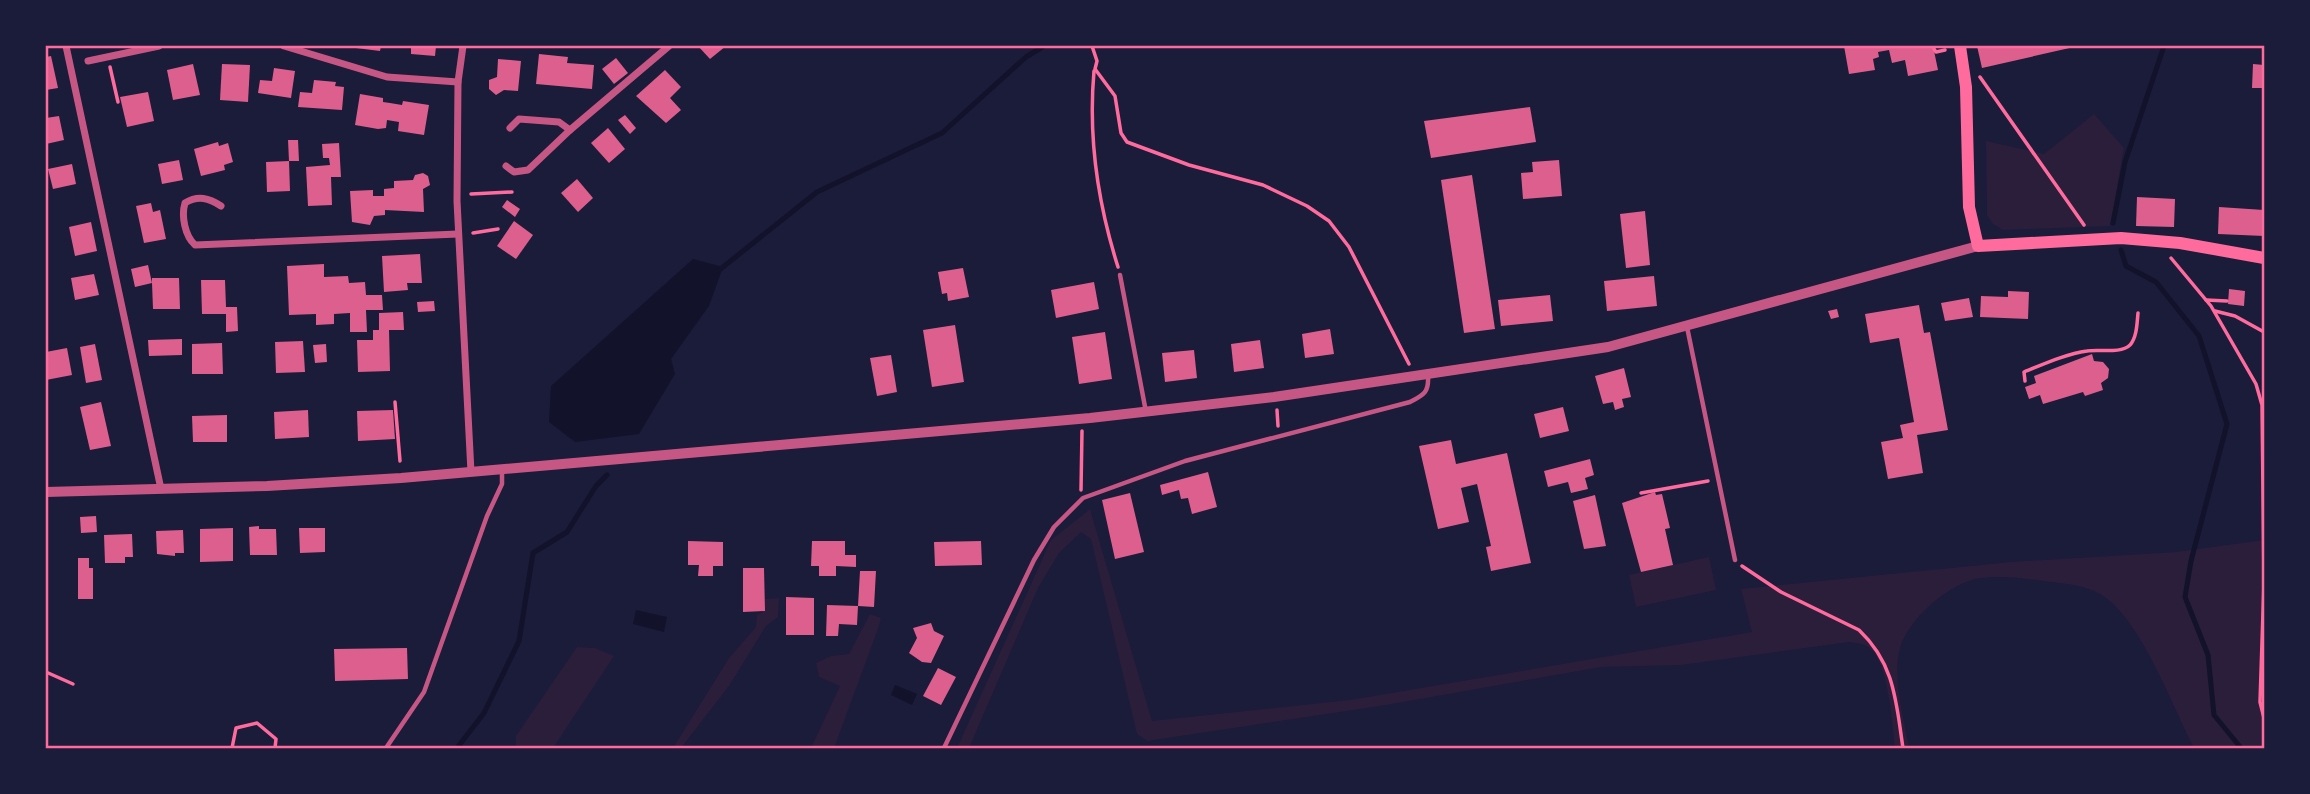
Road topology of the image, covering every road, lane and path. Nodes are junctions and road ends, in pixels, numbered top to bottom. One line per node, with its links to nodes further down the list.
1 (66, 46): 48 (street)
2 (159, 46): 10 (street)
3 (284, 46): 14 (street)
4 (463, 46): 14 (street)
5 (669, 46): 17 (street)
6 (1092, 46): 12 (path)
7 (1960, 46): 13 (main road)
8 (1934, 49): 9 (path)
9 (1945, 50)
10 (88, 61)
11 (110, 67): 15 (path)
12 (1094, 69): 29 (path); 36 (path)
13 (1964, 71): 23 (path); 27 (main road)
14 (458, 82): 25 (street)
15 (118, 102)
16 (510, 128): 17 (street)
17 (570, 130): 18 (street)
18 (506, 166)
19 (512, 192): 20 (path)
20 (471, 194)
21 (221, 206): 25 (street)
22 (498, 229): 24 (path)
23 (2087, 229)
24 (473, 233)
25 (458, 234): 46 (street)
26 (2165, 241): 27 (main road); 28 (main road); 30 (path)
27 (1978, 246): 34 (street)
28 (2264, 258)
29 (1120, 275): 41 (lane)
30 (2206, 300): 31 (path); 32 (path)
31 (2227, 301)
32 (2215, 311): 35 (path); 55 (path)
33 (2138, 313): 38 (path)
34 (1687, 327): 37 (street); 47 (lane)
35 (2264, 332)
36 (1410, 366)
37 (1427, 375): 39 (street); 43 (lane)
38 (2025, 381)
39 (1274, 397): 41 (street); 43 (path)
40 (395, 402): 44 (path)
41 (1146, 413): 42 (street)
42 (1080, 419): 45 (street); 51 (path)
43 (1277, 437): 51 (lane)
44 (400, 461)
45 (502, 470): 46 (street); 58 (lane)
46 (471, 472): 48 (street)
47 (1718, 479): 50 (path); 52 (lane)
48 (161, 489): 49 (street)
49 (46, 492)
50 (1641, 493)
51 (1083, 498): 59 (lane)
52 (1735, 561): 60 (path)
53 (46, 672): 54 (path)
54 (73, 684)
55 (2264, 718)
56 (232, 748): 57 (path)
57 (275, 748)
58 (386, 748)
59 (944, 748)
60 (1903, 748)

